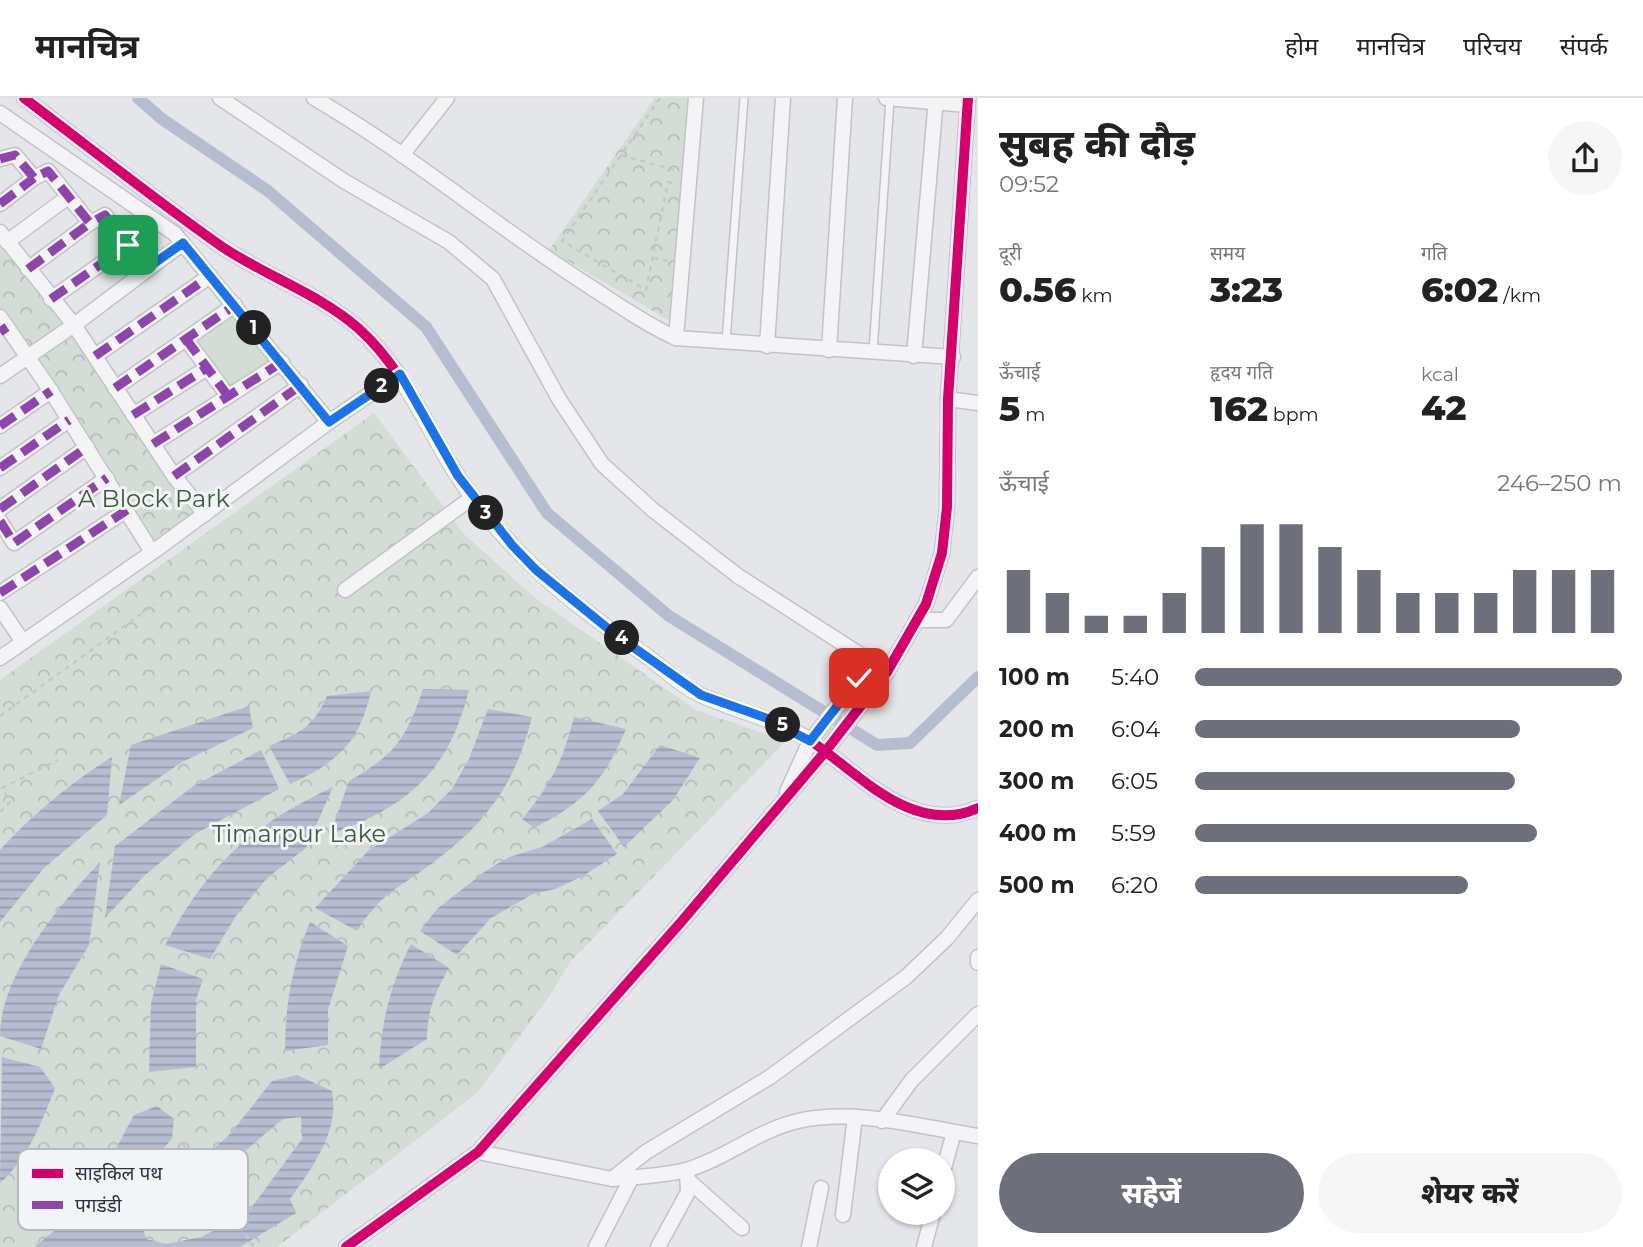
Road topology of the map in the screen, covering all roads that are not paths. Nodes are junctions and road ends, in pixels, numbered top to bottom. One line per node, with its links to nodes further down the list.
1 (24, 98): 41 (street)
2 (220, 98): 71 (street)
3 (447, 98): 13 (street)
4 (696, 98): 29 (street)
5 (744, 98): 31 (lane)
6 (783, 98): 32 (street)
7 (845, 98): 33 (street)
8 (889, 98): 10 (street); 34 (lane)
9 (320, 100): 13 (street)
10 (936, 100): 11 (street); 36 (street)
11 (967, 102): 37 (street)
12 (0, 113): 20 (street)
13 (401, 155): 29 (street)
14 (0, 160): 15 (street)
15 (34, 178): 16 (street); 17 (street)
16 (68, 197): 18 (street); 19 (street)
17 (0, 204)
18 (90, 223): 21 (street); 22 (street)
19 (4, 237): 22 (street)
20 (183, 243): 23 (street); 24 (street)
21 (128, 245): 23 (street); 25 (street)
22 (28, 269): 25 (street)
23 (146, 269): 27 (street)
24 (211, 276): 26 (street); 35 (street)
25 (51, 299): 27 (street)
26 (235, 305): 30 (street); 39 (street)
27 (74, 325): 35 (street); 38 (street)
28 (2, 326): 38 (street)
29 (677, 338): 31 (street)
30 (186, 339): 40 (street); 44 (street)
31 (726, 342): 32 (street)
32 (767, 346): 33 (street)
33 (829, 350): 34 (street)
34 (873, 353): 36 (street)
35 (95, 356): 44 (street)
36 (914, 356): 37 (street)
37 (953, 357): 47 (street)
38 (26, 358): 42 (street); 45 (street)
39 (282, 362): 43 (street); 46 (street)
40 (207, 368): 46 (street); 49 (street)
41 (400, 374): 51 (street); 58 (street)
42 (0, 376)
43 (301, 385): 51 (street); 56 (street)
44 (115, 388): 49 (street)
45 (51, 391): 50 (street); 52 (street)
46 (228, 396): 53 (street)
47 (948, 399): 48 (street); 68 (street)
48 (978, 402)
49 (133, 415): 53 (street)
50 (69, 420): 54 (street); 55 (street)
51 (329, 422): 61 (street)
52 (0, 426)
53 (153, 444): 56 (street)
54 (87, 447): 57 (street); 59 (street)
55 (0, 468)
56 (174, 476): 61 (street)
57 (107, 478): 60 (street); 62 (street)
58 (473, 497): 65 (street); 73 (street)
59 (0, 509)
60 (127, 510): 63 (street); 66 (street)
61 (205, 514): 63 (street)
62 (0, 521)
63 (152, 552): 69 (street)
64 (978, 577): 68 (street)
65 (345, 590)
66 (0, 593)
67 (0, 608): 69 (street)
68 (917, 620): 72 (street)
69 (23, 642): 70 (street)
70 (0, 658)
71 (872, 663): 72 (street); 73 (street)
72 (887, 672): 74 (street)
73 (814, 737): 74 (street); 75 (street)
74 (825, 752): 75 (street); 76 (street)
75 (785, 799): 86 (street)
76 (978, 808)
77 (978, 900): 89 (street)
78 (978, 957): 79 (street)
79 (978, 963)
80 (978, 1014): 82 (street)
81 (855, 1117): 82 (street); 87 (street); 91 (street)
82 (882, 1121): 83 (street)
83 (954, 1132): 84 (street); 85 (street)
84 (978, 1136)
85 (950, 1148)
86 (478, 1152): 89 (street); 94 (street)
87 (688, 1176): 88 (street); 93 (street); 96 (street)
88 (632, 1177): 89 (street); 95 (street)
89 (612, 1178)
90 (821, 1188): 97 (street)
91 (843, 1215)
92 (930, 1225): 98 (street)
93 (742, 1228)
94 (346, 1247)
95 (596, 1247)
96 (658, 1247)
97 (808, 1247)
98 (924, 1247)

